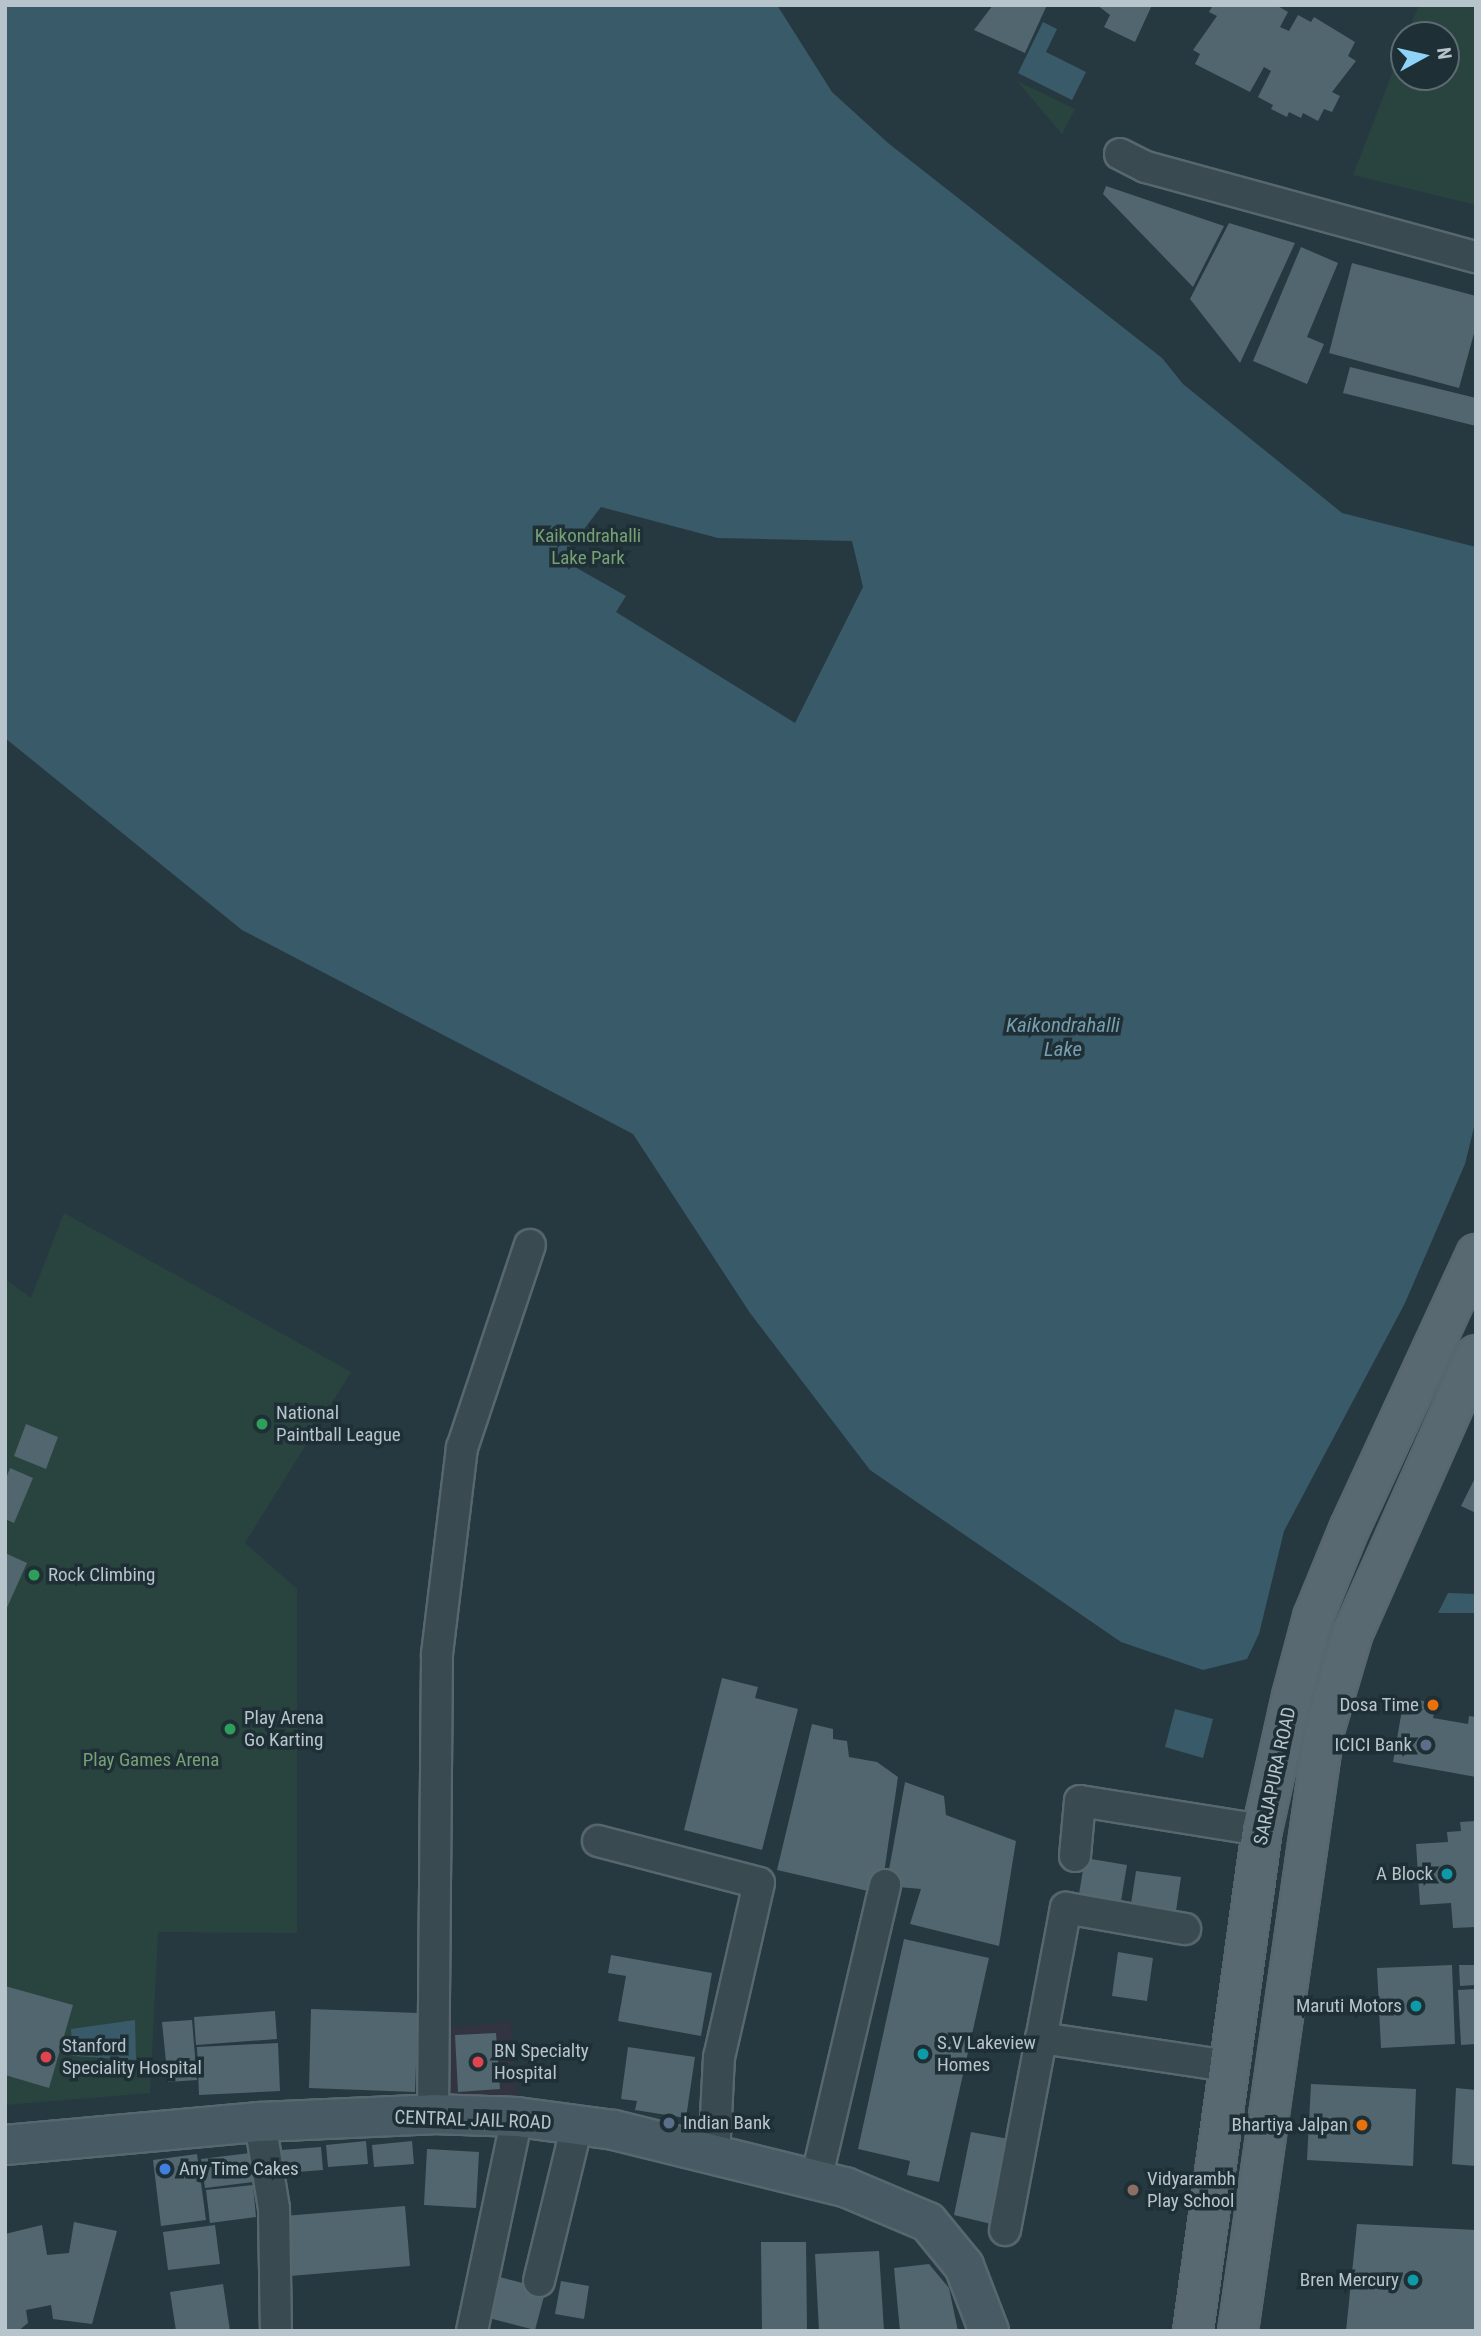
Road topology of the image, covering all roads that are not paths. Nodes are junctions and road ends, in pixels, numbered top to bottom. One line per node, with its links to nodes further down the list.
1 (1120, 154): 2 (street)
2 (1476, 257)
3 (530, 1245): 13 (street)
4 (1476, 1254): 6 (main road, SARJAPURA ROAD)
5 (1476, 1355): 26 (main road, SARJAPURA ROAD)
6 (1262, 1830): 8 (street); 12 (main road, SARJAPURA ROAD)
7 (598, 1841): 18 (street)
8 (1075, 1856)
9 (885, 1885): 19 (street)
10 (1185, 1929): 11 (street)
11 (1041, 2038): 12 (street); 20 (street)
12 (1229, 2066): 25 (main road, SARJAPURA ROAD)
13 (433, 2114): 14 (main road, CENTRAL JAIL ROAD); 15 (main road, CENTRAL JAIL ROAD)
14 (517, 2117): 16 (main road, CENTRAL JAIL ROAD); 23 (street)
15 (260, 2122): 17 (main road, CENTRAL JAIL ROAD); 22 (street)
16 (577, 2125): 18 (main road, CENTRAL JAIL ROAD); 21 (street)
17 (5, 2145)
18 (714, 2155): 19 (main road, CENTRAL JAIL ROAD)
19 (816, 2180): 24 (main road, CENTRAL JAIL ROAD)
20 (1005, 2230)
21 (539, 2281)
22 (276, 2331)
23 (472, 2331)
24 (989, 2331)
25 (1193, 2331)
26 (1238, 2331)

